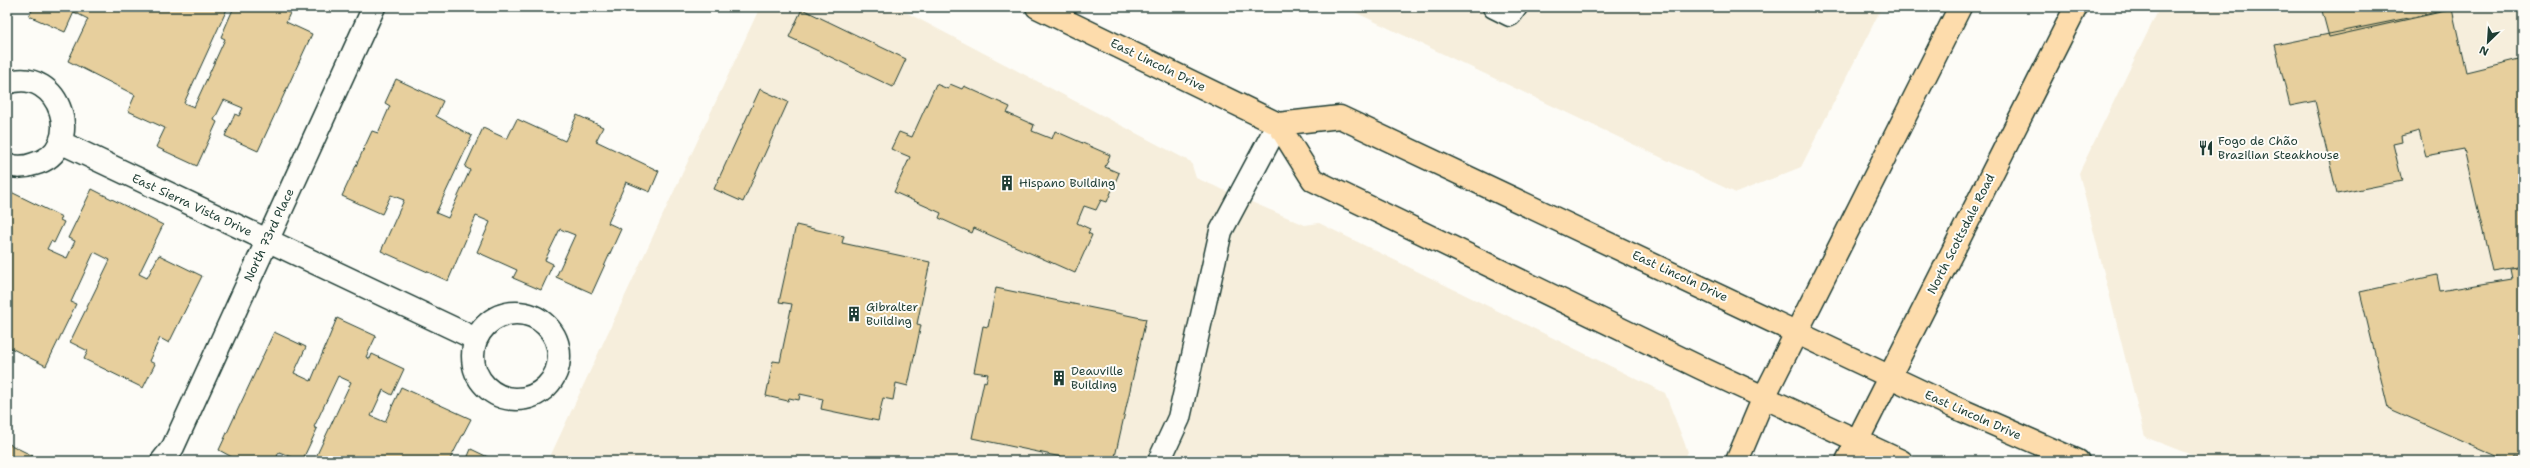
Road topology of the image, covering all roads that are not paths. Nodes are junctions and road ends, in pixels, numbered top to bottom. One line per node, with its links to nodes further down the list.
1 (374, 7): 11 (street, North 73rd Place)
2 (1037, 7): 8 (main road, East Lincoln Drive)
3 (1494, 7): 4 (street)
4 (1516, 7)
5 (1960, 7): 12 (main road)
6 (2076, 7): 14 (main road, North Scottsdale Road)
7 (7, 83): 9 (street)
8 (1278, 124): 12 (main road, East Lincoln Drive); 15 (main road); 18 (street)
9 (60, 142): 10 (street); 11 (street, East Sierra Vista Drive)
10 (7, 164)
11 (266, 240): 13 (street, East Sierra Vista Drive); 17 (street, North 73rd Place)
12 (1796, 331): 14 (main road, East Lincoln Drive); 15 (main road)
13 (476, 339)
14 (1889, 376): 16 (main road, North Scottsdale Road); 22 (main road, East Lincoln Drive)
15 (1764, 397): 16 (main road); 19 (main road)
16 (1857, 441): 20 (main road, North Scottsdale Road); 21 (main road)
17 (162, 461)
18 (1159, 461)
19 (1737, 461)
20 (1847, 461)
21 (1901, 461)
22 (2078, 461)

